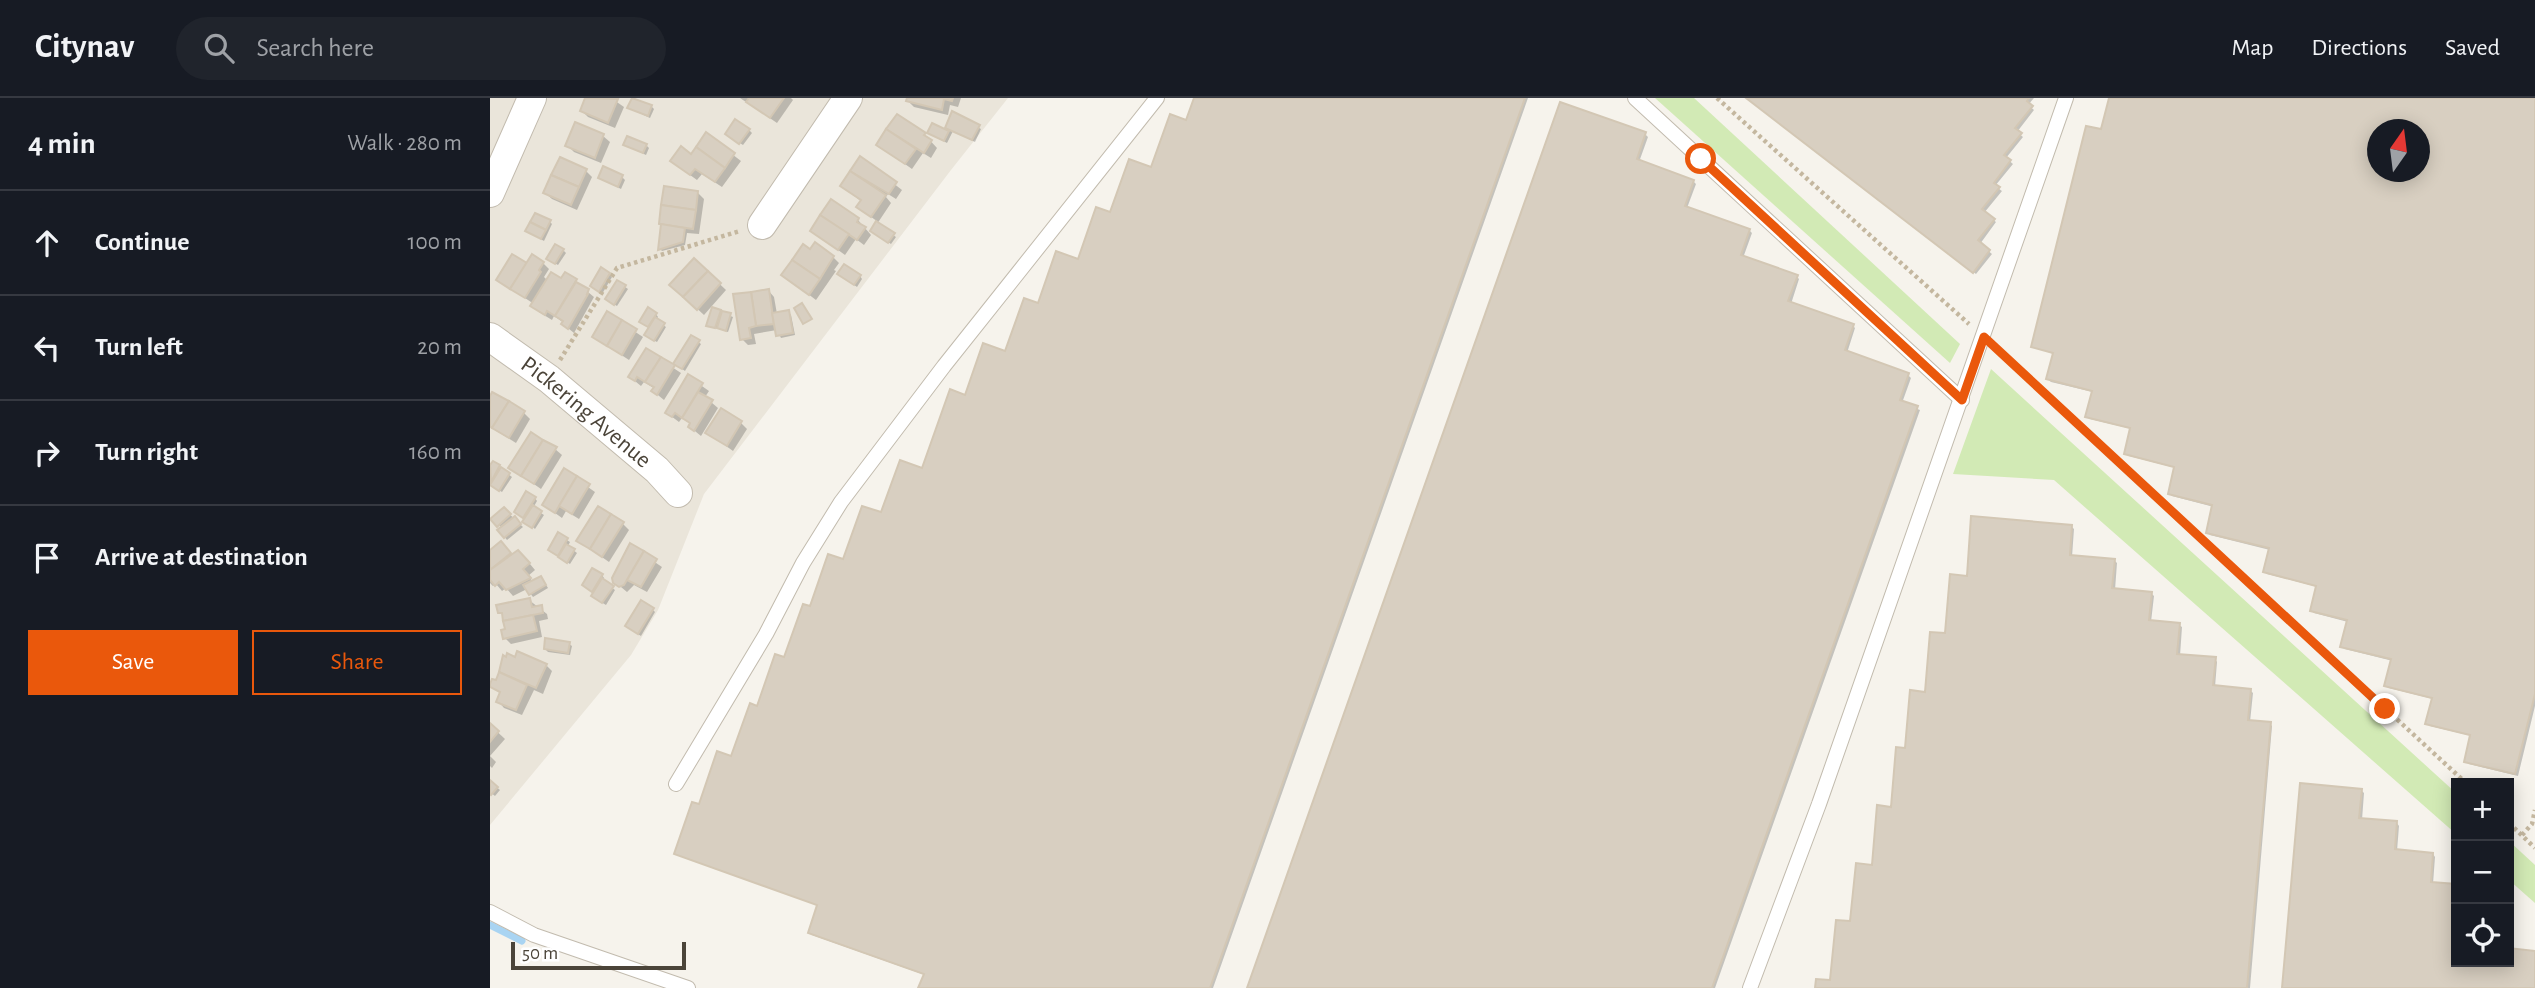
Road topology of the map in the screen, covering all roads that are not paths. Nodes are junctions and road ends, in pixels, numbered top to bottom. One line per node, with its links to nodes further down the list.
1 (533, 98): 6 (street)
2 (848, 98): 8 (street)
3 (1157, 98): 12 (lane)
4 (1635, 98): 10 (lane)
5 (2066, 98): 10 (lane)
6 (499, 152): 7 (street)
7 (490, 193)
8 (762, 225)
9 (490, 337): 11 (street, Pickering Avenue)
10 (1962, 400): 15 (lane)
11 (678, 493)
12 (676, 784)
13 (490, 912): 14 (lane)
14 (688, 988)
15 (1750, 988)

